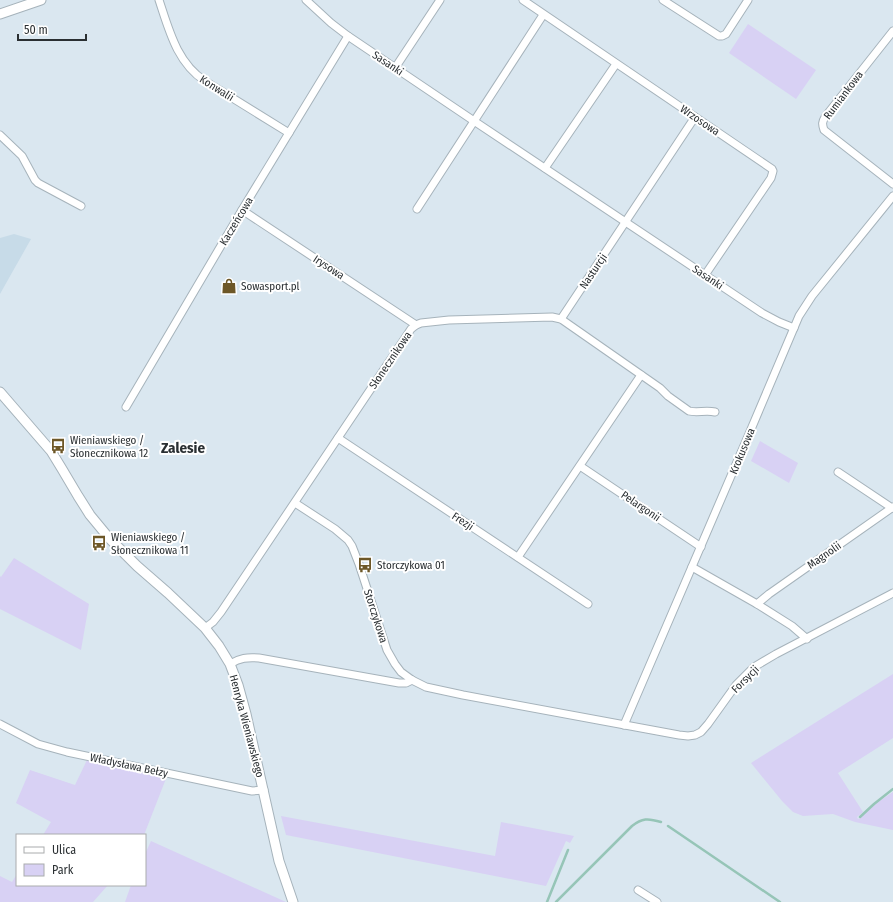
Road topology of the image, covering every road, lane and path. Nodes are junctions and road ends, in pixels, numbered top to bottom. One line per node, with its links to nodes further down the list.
1 (41, 0): 8 (street)
2 (159, 0): 16 (street, Konwalii)
3 (306, 0): 11 (street, Sasanki)
4 (440, 0): 13 (street)
5 (522, 0): 9 (street, Wrzosowa)
6 (663, 0): 7 (street)
7 (748, 0)
8 (0, 14)
9 (544, 15): 12 (street, Wrzosowa); 15 (street)
10 (893, 31): 19 (street, Rumiankowa)
11 (348, 36): 13 (street, Sasanki); 16 (street, Kaczeńcowa)
12 (616, 64): 14 (street, Wrzosowa); 18 (street)
13 (395, 68): 15 (street, Sasanki)
14 (695, 116): 24 (street); 25 (street, Wrzosowa)
15 (474, 121): 18 (street, Sasanki); 22 (street)
16 (289, 133): 23 (street, Kaczeńcowa)
17 (0, 135): 21 (street)
18 (545, 168): 24 (street, Sasanki)
19 (893, 184)
20 (893, 196): 28 (street, Krokusowa)
21 (81, 206)
22 (417, 208)
23 (242, 210): 27 (street, Irysowa); 31 (street, Kaczeńcowa)
24 (626, 222): 25 (street, Sasanki); 26 (street, Nasturcji)
25 (705, 275): 28 (street, Sasanki)
26 (561, 319): 27 (street, Słonecznikowa); 29 (street)
27 (416, 325): 33 (street, Słonecznikowa)
28 (794, 328): 38 (street, Krokusowa)
29 (641, 375): 32 (street); 34 (street)
30 (0, 392): 44 (street, Henryka Wieniawskiego)
31 (126, 406)
32 (715, 412)
33 (338, 438): 36 (street, Słonecznikowa); 39 (street, Frezji)
34 (580, 466): 38 (street, Pelargonii); 39 (street)
35 (838, 472): 37 (street, Magnolii)
36 (295, 503): 44 (street, Słonecznikowa); 47 (street, Storczykowa)
37 (893, 507): 43 (street, Magnolii)
38 (701, 547): 40 (street, Krokusowa)
39 (518, 557): 42 (street, Frezji)
40 (692, 567): 43 (street); 49 (street, Krokusowa)
41 (893, 593): 45 (street, Forsycji)
42 (588, 604)
43 (757, 604): 45 (street)
44 (205, 628): 46 (street, Henryka Wieniawskiego)
45 (807, 639): 49 (street, Forsycji)
46 (230, 664): 47 (street, Storczykowa); 50 (street, Henryka Wieniawskiego)
47 (412, 680): 49 (street, Storczykowa)
48 (0, 724): 50 (street, Władysława Bełzy)
49 (624, 725)
50 (264, 790): 52 (street, Henryka Wieniawskiego)
51 (638, 890): 53 (street)
52 (293, 902)
53 (657, 902)

